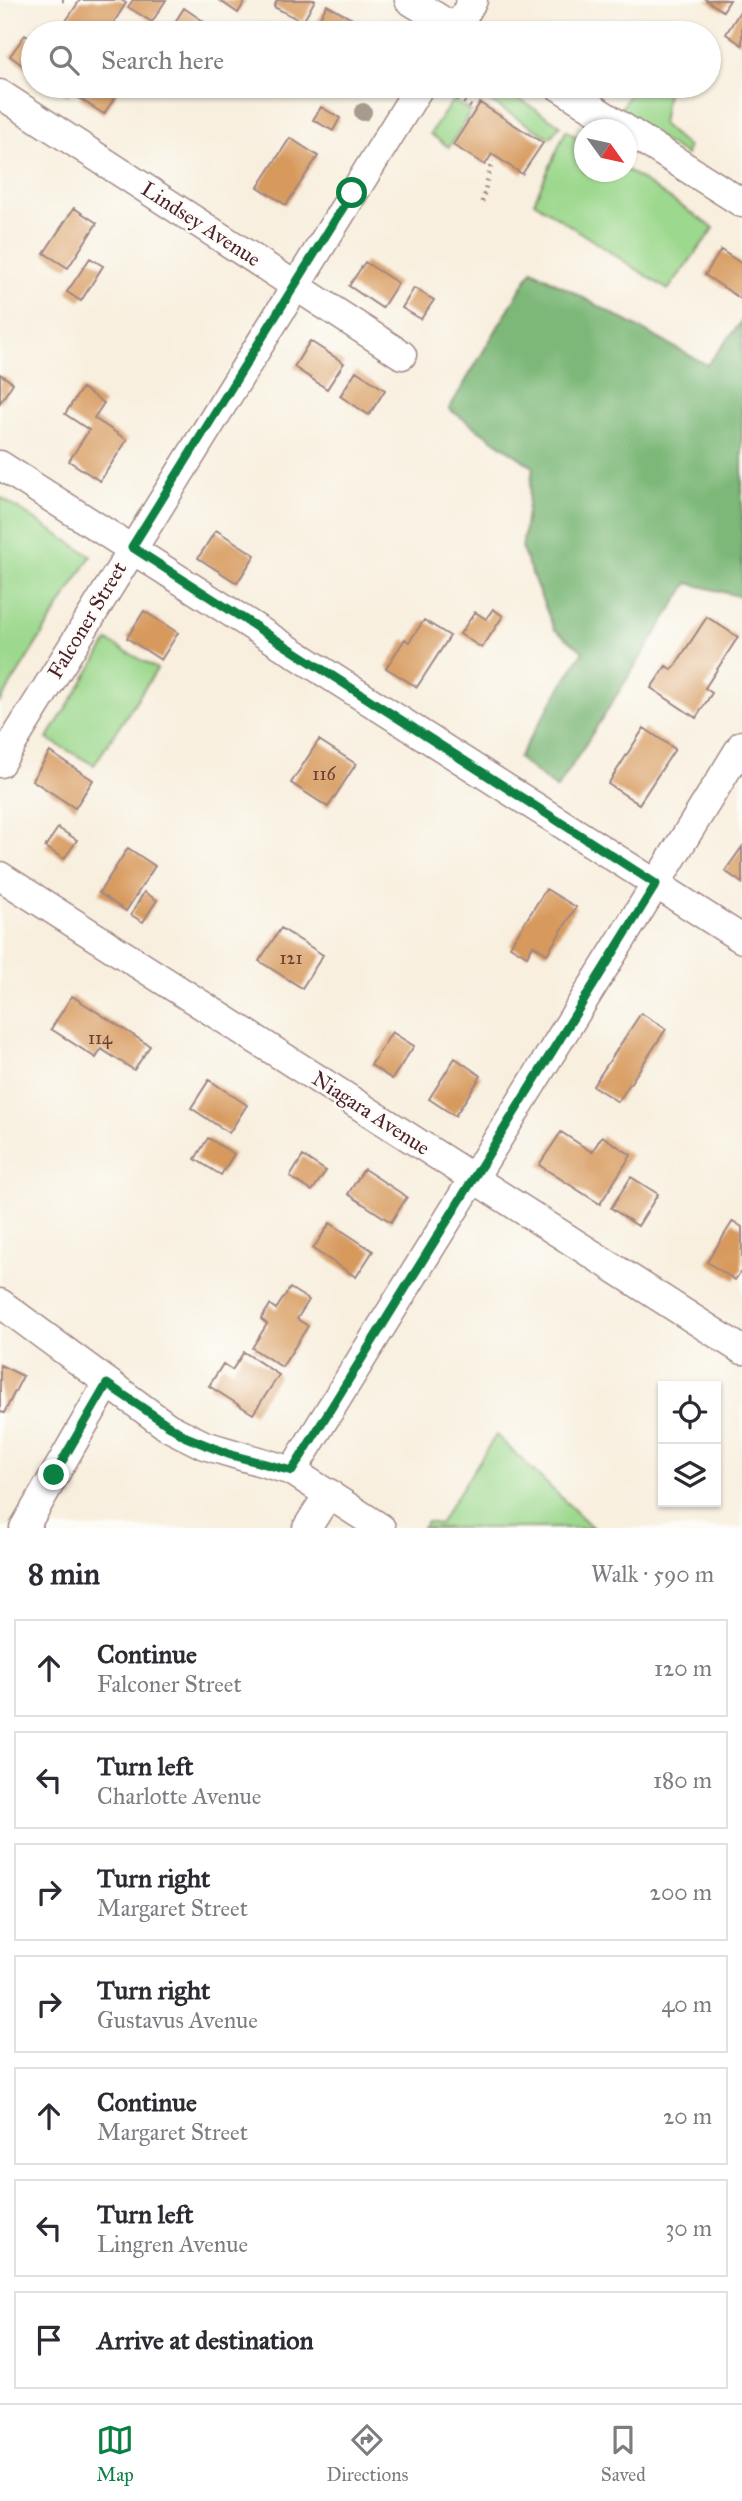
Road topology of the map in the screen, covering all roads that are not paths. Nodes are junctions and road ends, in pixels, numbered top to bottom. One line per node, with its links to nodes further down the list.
1 (409, 0): 2 (street)
2 (457, 21)
3 (0, 94): 7 (street, Lindsey Avenue)
4 (412, 98): 7 (street, Falconer Street)
5 (577, 98): 6 (street)
6 (742, 203)
7 (294, 284): 8 (street, Lindsey Avenue); 10 (street, Falconer Street)
8 (402, 355)
9 (0, 465): 10 (street)
10 (132, 547): 12 (street, Falconer Street); 14 (street)
11 (742, 745): 14 (street)
12 (0, 763)
13 (0, 876): 16 (street, Niagara Avenue)
14 (656, 884): 15 (street); 16 (street)
15 (742, 939)
16 (472, 1177): 18 (street, Niagara Avenue); 20 (street)
17 (0, 1303): 19 (street)
18 (742, 1350)
19 (107, 1384): 20 (street); 22 (street)
20 (292, 1471): 21 (street)
21 (329, 1493): 23 (street); 24 (street)
22 (24, 1528)
23 (307, 1528)
24 (381, 1528)

